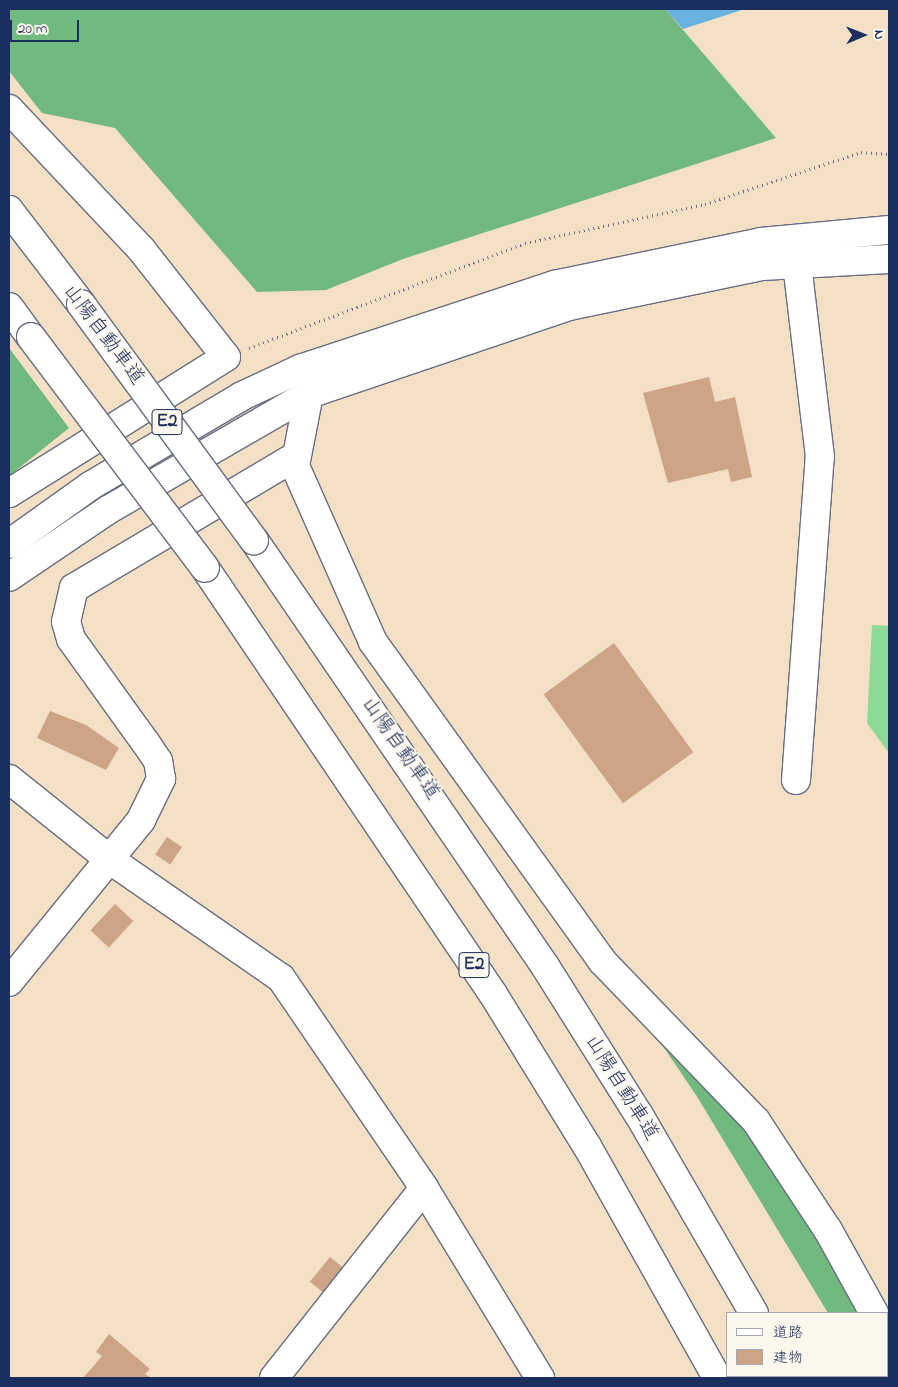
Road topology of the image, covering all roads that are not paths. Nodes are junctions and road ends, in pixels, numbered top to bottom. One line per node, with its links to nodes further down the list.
1 (9, 109): 9 (main road)
2 (9, 210): 17 (main road, 山陽自動車道 / E2, bridge)
3 (889, 230): 10 (main road)
4 (889, 259): 5 (main road)
5 (797, 265): 7 (main road); 13 (main road)
6 (9, 307): 21 (main road, E2, bridge)
7 (309, 394): 8 (main road); 11 (main road)
8 (296, 456): 14 (main road); 18 (main road)
9 (9, 493)
10 (9, 544)
11 (9, 576)
12 (9, 778): 14 (main road)
13 (796, 780)
14 (109, 859): 15 (main road); 16 (main road)
15 (9, 982)
16 (424, 1188): 19 (main road); 20 (main road)
17 (753, 1312)
18 (873, 1312)
19 (274, 1378)
20 (540, 1378)
21 (717, 1378)

